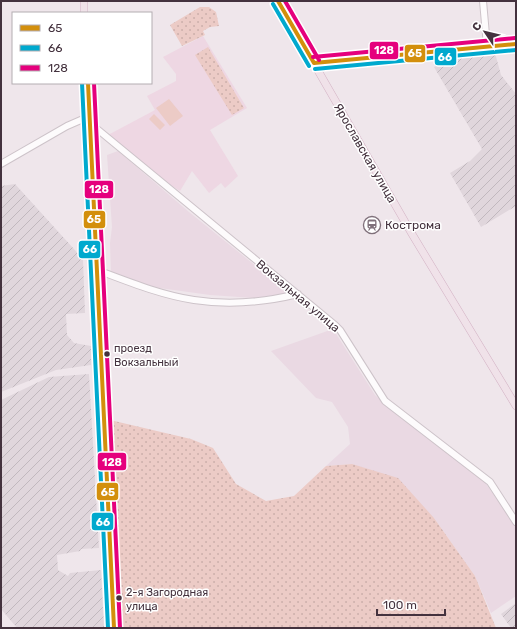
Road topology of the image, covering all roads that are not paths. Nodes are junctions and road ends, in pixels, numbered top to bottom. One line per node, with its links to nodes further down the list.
1 (84, 1): 4 (main road)
2 (278, 1): 7 (main road, Ярославская улица)
3 (483, 1): 6 (street)
4 (84, 12)
5 (516, 44): 6 (main road)
6 (487, 46): 7 (main road)
7 (314, 63): 13 (main road, Ярославская улица)
8 (88, 84): 9 (main road)
9 (90, 120): 10 (street); 11 (main road); 12 (street, Вокзальная улица)
10 (1, 164)
11 (97, 270): 12 (street); 15 (main road)
12 (298, 294): 14 (street, Вокзальная улица)
13 (516, 406)
14 (516, 522)
15 (114, 628)

